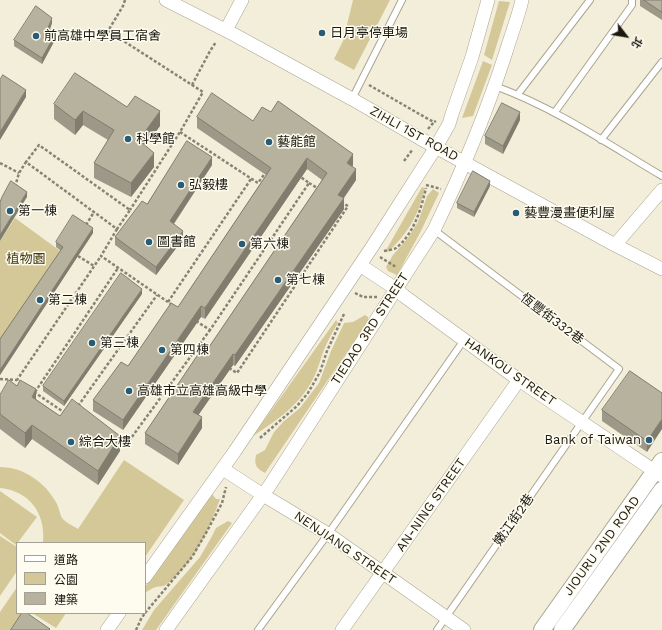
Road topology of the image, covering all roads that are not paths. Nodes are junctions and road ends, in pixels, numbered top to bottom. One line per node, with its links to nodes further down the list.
1 (166, 0): 8 (street, ZIHLI 1ST ROAD)
2 (242, 0): 8 (street)
3 (402, 0): 12 (lane)
4 (488, 0): 15 (street)
5 (522, 0): 10 (street, TIEDAO 3RD STREET)
6 (590, 0): 11 (lane)
7 (632, 0): 13 (lane)
8 (226, 30): 12 (street, ZIHLI 1ST ROAD)
9 (662, 62): 14 (lane)
10 (495, 86): 11 (lane); 16 (street, TIEDAO 3RD STREET)
11 (518, 94): 13 (lane)
12 (352, 99): 15 (street, ZIHLI 1ST ROAD)
13 (555, 112): 14 (lane)
14 (601, 140): 17 (lane)
15 (436, 147): 16 (street, ZIHLI 1ST ROAD); 21 (street)
16 (465, 163): 19 (street, TIEDAO 3RD STREET); 20 (street, ZIHLI 1ST ROAD)
17 (662, 176)
18 (662, 190): 20 (street)
19 (434, 230): 23 (street, TIEDAO 3RD STREET); 26 (lane, 恆豐街332巷)
20 (615, 245): 22 (street, ZIHLI 1ST ROAD)
21 (360, 265): 23 (street, HANKOU STREET); 27 (street)
22 (662, 269)
23 (396, 289): 24 (street, HANKOU STREET); 30 (street, TIEDAO 3RD STREET)
24 (464, 340): 25 (street, HANKOU STREET); 31 (lane)
25 (519, 380): 26 (street, HANKOU STREET); 32 (street, AN-NING STREET)
26 (582, 423): 28 (street, HANKOU STREET); 35 (lane, 嫩江街2巷)
27 (223, 469): 30 (street, NENJIANG STREET); 33 (street)
28 (660, 470): 42 (street, JIOURU 2ND ROAD)
29 (662, 490): 43 (street, JIOURU 2ND ROAD)
30 (263, 495): 31 (street, NENJIANG STREET); 37 (street, TIEDAO 3RD STREET)
31 (328, 534): 32 (street, NENJIANG STREET); 38 (lane)
32 (383, 573): 35 (street, NENJIANG STREET); 39 (street, AN-NING STREET)
33 (146, 576)
34 (118, 614): 36 (street)
35 (446, 617): 40 (lane, 嫩江街2巷); 41 (street, NENJIANG STREET)
36 (107, 630)
37 (166, 630)
38 (258, 630)
39 (342, 630)
40 (437, 630)
41 (464, 630)
42 (542, 630)
43 (562, 630)

